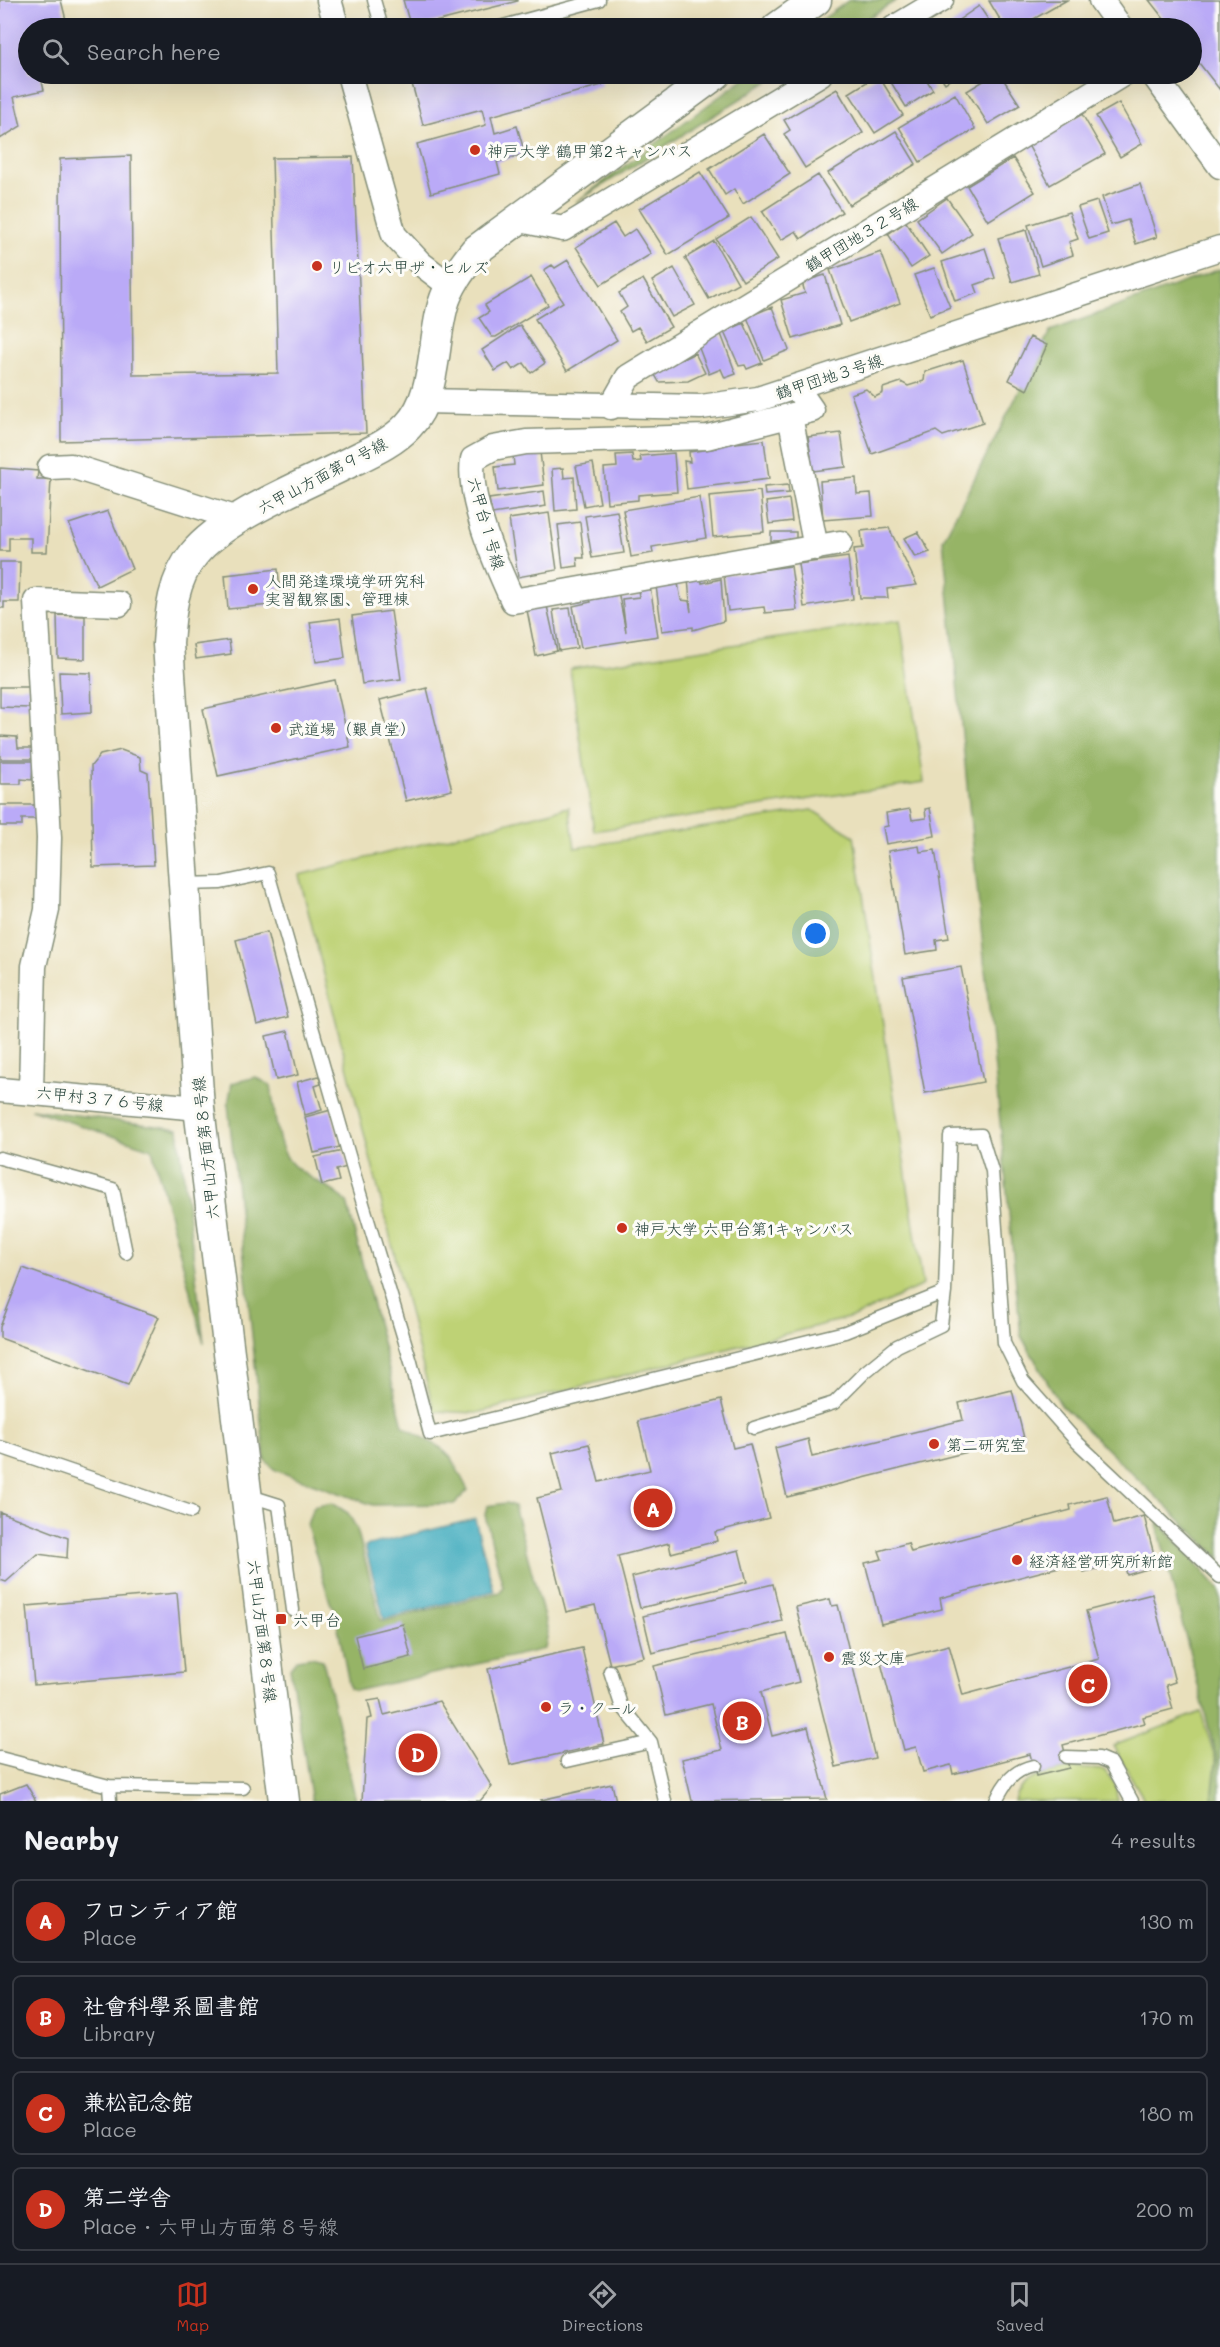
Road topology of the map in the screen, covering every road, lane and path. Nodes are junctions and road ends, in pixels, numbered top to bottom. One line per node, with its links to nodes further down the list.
1 (329, 0): 7 (street)
2 (374, 0): 8 (lane)
3 (599, 0): 9 (lane)
4 (816, 0): 10 (street)
5 (941, 0): 11 (street)
6 (1101, 0): 12 (street)
7 (334, 18)
8 (379, 18)
9 (533, 18)
10 (791, 18)
11 (911, 18)
12 (1114, 18)
13 (352, 84): 21 (street)
14 (702, 84): 19 (street, 六甲山方面第９号線)
15 (802, 84): 19 (street)
16 (1108, 84): 24 (street, 鶴甲団地３２号線)
17 (1160, 84): 18 (street)
18 (1220, 166)
19 (516, 219): 21 (street, 六甲山方面第９号線)
20 (1220, 248): 22 (street, 鶴甲団地３号線)
21 (450, 286): 23 (street, 六甲山方面第９号線)
22 (796, 387): 24 (street, 鶴甲団地３号線); 25 (street, 六甲台１号線)
23 (423, 401): 24 (street, 鶴甲団地３号線); 27 (street, 六甲山方面第９号線)
24 (611, 407)
25 (790, 416): 29 (street); 29 (street, 六甲台１号線)
26 (50, 467): 27 (street)
27 (238, 519): 31 (street, 六甲山方面第８号線)
28 (840, 543): 29 (street, 六甲台１号線)
29 (816, 548)
30 (118, 604): 33 (street)
31 (184, 884): 34 (street, 六甲山方面第８号線); 37 (lane)
32 (0, 1090): 33 (street, 六甲村３７６号線)
33 (31, 1091): 34 (street, 六甲村３７６号線)
34 (199, 1108): 40 (street, 六甲山方面第８号線)
35 (0, 1158): 36 (lane)
36 (126, 1253)
37 (945, 1292): 38 (lane); 42 (lane)
38 (754, 1428)
39 (0, 1447): 41 (lane)
40 (246, 1495): 43 (lane); 53 (street, 六甲山方面第８号線)
41 (191, 1512)
42 (1220, 1577)
43 (293, 1610)
44 (610, 1671): 45 (lane)
45 (651, 1743): 48 (lane); 54 (lane)
46 (1066, 1757): 56 (lane)
47 (0, 1758): 50 (lane)
48 (567, 1761)
49 (1033, 1766): 55 (lane)
50 (108, 1786): 51 (lane); 52 (lane)
51 (243, 1788)
52 (110, 1801)
53 (284, 1801)
54 (665, 1801)
55 (996, 1801)
56 (1132, 1801)

